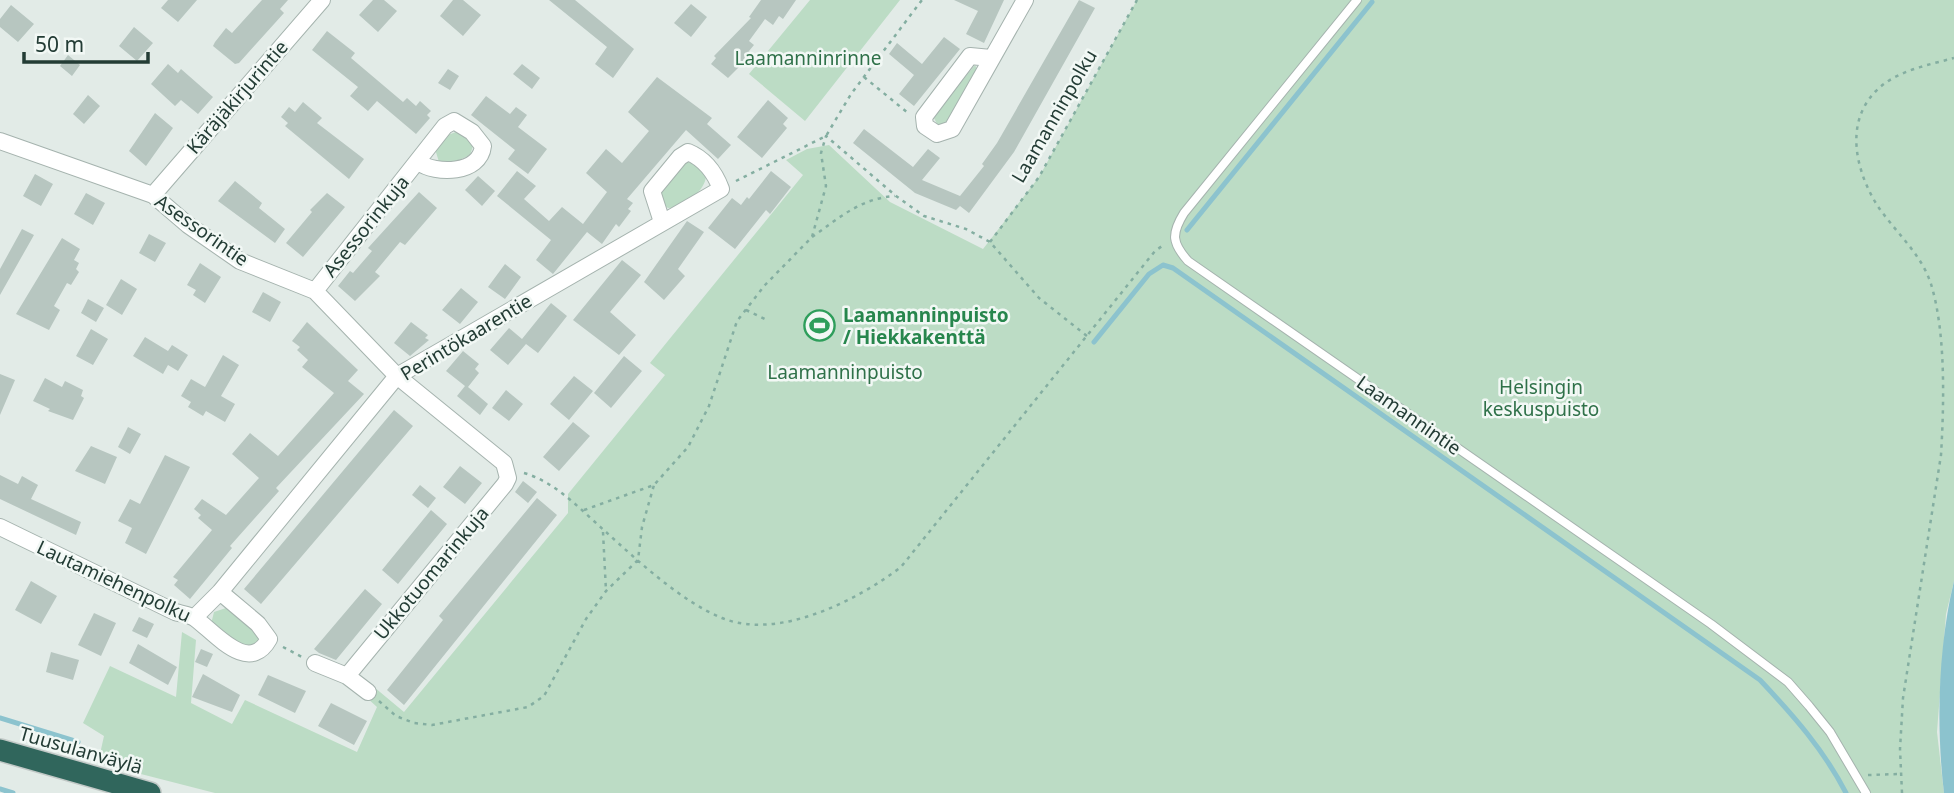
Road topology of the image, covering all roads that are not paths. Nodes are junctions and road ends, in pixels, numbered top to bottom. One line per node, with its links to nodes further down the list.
1 (322, 0): 7 (street, Käräjäkirjurintie)
2 (1025, 0): 4 (street)
3 (1357, 0): 20 (lane, Laamannintie)
4 (991, 58): 4 (street)
5 (0, 141): 7 (street, Asessorintie)
6 (418, 162): 9 (street, Asessorinkuja)
7 (153, 195): 9 (street, Asessorintie)
8 (662, 222): 8 (street, Perintökaarentie); 10 (street, Perintökaarentie)
9 (315, 291): 10 (street, Asessorintie)
10 (397, 376): 11 (street, Asessorintie); 13 (street, Perintökaarentie)
11 (507, 468): 16 (street, Ukkotuomarinkuja)
12 (0, 527): 14 (street, Lautamiehenpolku)
13 (220, 592): 14 (street, Perintökaarentie); 14 (street, Lautamiehenpolku)
14 (194, 617)
15 (315, 663): 16 (street)
16 (347, 676): 17 (street)
17 (368, 692)
18 (0, 750): 19 (highway, Tuusulanväylä)
19 (150, 793)
20 (1866, 793)

